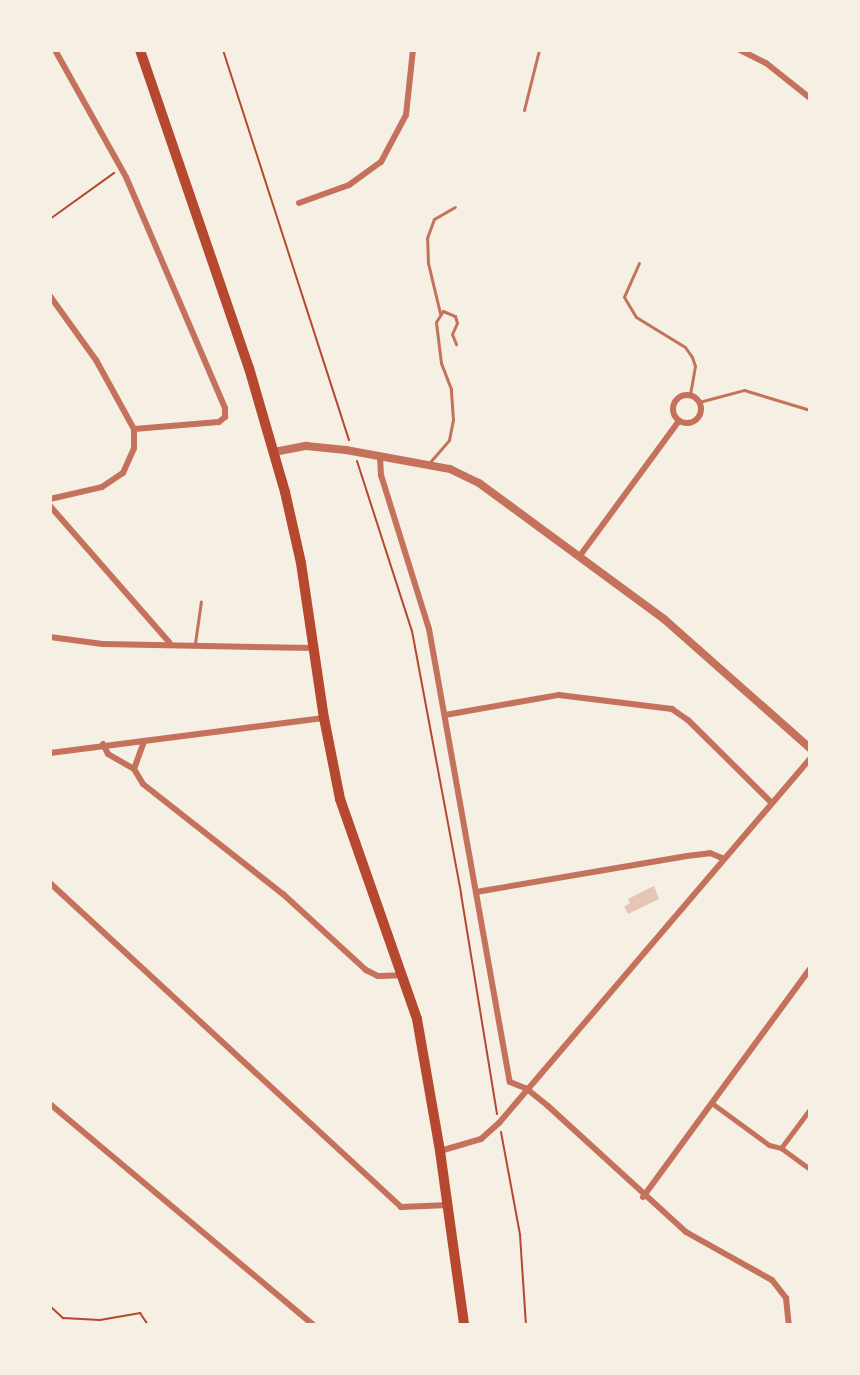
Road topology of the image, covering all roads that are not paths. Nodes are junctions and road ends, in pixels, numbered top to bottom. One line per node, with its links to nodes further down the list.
1 (55, 50): 18 (street)
2 (140, 50): 19 (main road)
3 (413, 50): 8 (street)
4 (539, 50): 7 (lane)
5 (740, 50): 6 (street)
6 (810, 98)
7 (524, 110)
8 (299, 203)
9 (455, 207): 12 (lane)
10 (639, 263): 14 (lane)
11 (50, 296): 18 (street)
12 (440, 313): 13 (lane); 21 (lane)
13 (456, 344)
14 (690, 395): 15 (street); 17 (street)
15 (699, 402): 16 (lane); 17 (street)
16 (810, 410)
17 (679, 421): 24 (street)
18 (134, 429): 22 (street)
19 (274, 452): 20 (street); 29 (main road)
20 (380, 457): 21 (street); 30 (street)
21 (428, 465): 24 (street)
22 (50, 499)
23 (50, 506): 27 (street)
24 (579, 557): 34 (street)
25 (201, 601): 28 (lane)
26 (50, 637): 27 (street)
27 (169, 642): 28 (street)
28 (195, 643): 29 (street)
29 (313, 648): 31 (main road)
30 (445, 715): 38 (street); 41 (street)
31 (324, 718): 32 (street); 43 (main road)
32 (144, 741): 33 (street); 37 (street)
33 (103, 744): 35 (street); 37 (street)
34 (810, 748)
35 (50, 753)
36 (810, 759): 38 (street)
37 (134, 769): 43 (street)
38 (771, 802): 39 (street)
39 (722, 858): 41 (street); 44 (street)
40 (50, 883): 52 (street)
41 (476, 892): 44 (street)
42 (810, 970): 46 (street)
43 (403, 975): 49 (main road)
44 (527, 1089): 49 (street); 51 (street)
45 (50, 1104): 53 (street)
46 (713, 1104): 48 (street); 51 (street)
47 (810, 1109): 48 (street)
48 (781, 1148): 50 (street)
49 (440, 1151): 52 (main road)
50 (810, 1169)
51 (643, 1197): 55 (street)
52 (448, 1205): 54 (main road)
53 (313, 1325)
54 (464, 1325)
55 (789, 1325)

